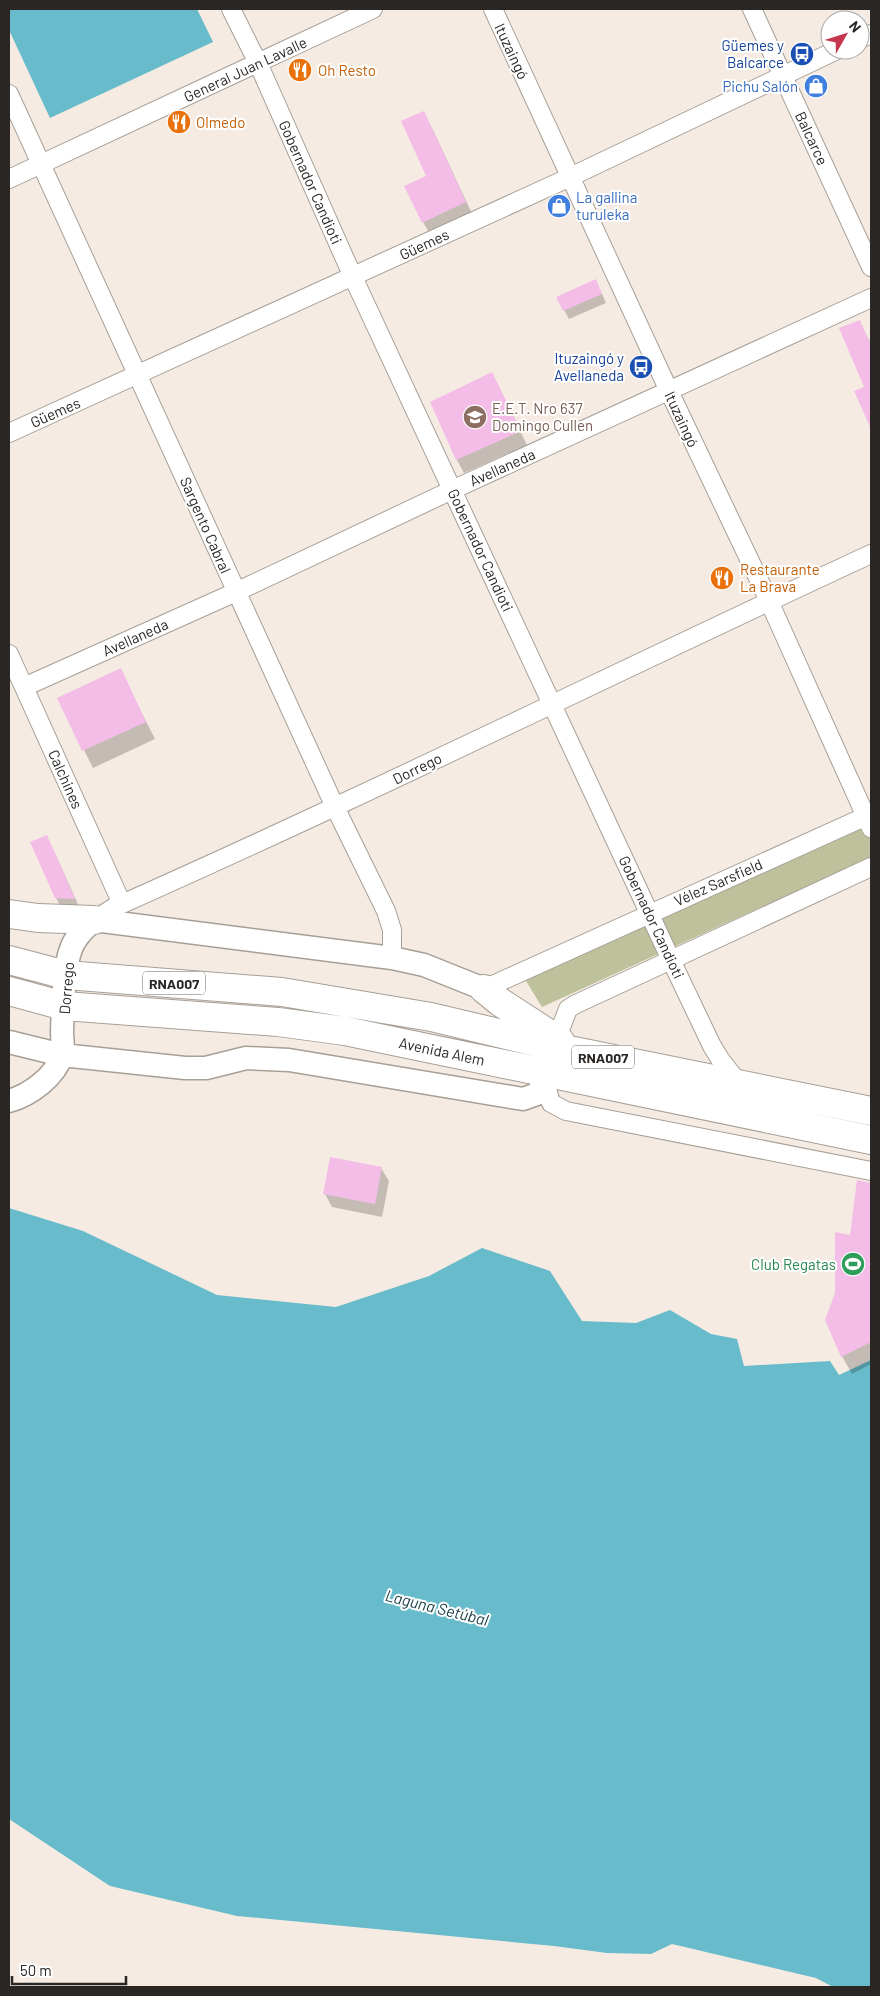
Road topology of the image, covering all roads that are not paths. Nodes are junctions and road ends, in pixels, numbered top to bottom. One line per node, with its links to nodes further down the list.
1 (231, 9): 6 (street, Gobernador Candioti)
2 (373, 9): 6 (street, General Juan Lavalle)
3 (493, 9): 10 (street, Ituzaingó)
4 (752, 9): 7 (street, Balcarce)
5 (820, 58): 7 (street, Güemes)
6 (258, 63): 9 (street, General Juan Lavalle); 13 (street, Gobernador Candioti)
7 (783, 75): 10 (street, Güemes); 12 (street, Balcarce)
8 (9, 94): 9 (street, Sargento Cabral)
9 (41, 164): 11 (street, General Juan Lavalle); 15 (street, Sargento Cabral)
10 (571, 177): 13 (street, Güemes); 16 (street, Ituzaingó)
11 (9, 179)
12 (871, 267)
13 (353, 277): 15 (street, Güemes); 18 (street, Gobernador Candioti)
14 (871, 298): 16 (street, Avellaneda)
15 (138, 375): 17 (street, Güemes); 20 (street, Sargento Cabral)
16 (669, 391): 18 (street, Avellaneda); 21 (street, Ituzaingó)
17 (9, 433)
18 (452, 490): 20 (street, Avellaneda); 24 (street, Gobernador Candioti)
19 (871, 554): 21 (street, Dorrego)
20 (236, 592): 23 (street, Avellaneda); 25 (street, Sargento Cabral)
21 (769, 601): 24 (street, Dorrego); 26 (street, Ituzaingó)
22 (9, 654): 23 (street, Calchines)
23 (24, 687): 28 (street, Calchines)
24 (552, 703): 25 (street, Dorrego); 29 (street, Gobernador Candioti)
25 (335, 808): 28 (street, Dorrego); 32 (street, Sargento Cabral)
26 (869, 820): 29 (street, Vélez Sarsfield)
27 (871, 867): 34 (street)
28 (122, 904): 31 (street, Dorrego)
29 (650, 913): 34 (street, Gobernador Candioti); 36 (street, Vélez Sarsfield)
30 (9, 914): 31 (highway)
31 (94, 920): 32 (street); 35 (street, Dorrego)
32 (392, 958): 36 (street)
33 (9, 960): 35 (highway, Avenida Alem / RNA007)
34 (671, 960): 40 (street); 43 (street, Gobernador Candioti)
35 (66, 975): 38 (street, Dorrego); 40 (highway, Avenida Alem / RNA007)
36 (484, 989): 40 (highway)
37 (9, 991): 38 (highway, Avenida Alem / RNA007)
38 (64, 1006): 41 (street, Dorrego); 42 (highway, Avenida Alem / RNA007)
39 (9, 1042): 41 (street)
40 (560, 1044): 42 (street); 43 (highway, Avenida Alem / RNA007)
41 (62, 1055): 42 (street); 44 (street)
42 (546, 1077): 46 (highway, Avenida Alem / RNA007); 47 (street)
43 (740, 1085): 45 (highway, Avenida Alem / RNA007)
44 (9, 1101)
45 (868, 1109)
46 (871, 1140)
47 (871, 1171)

